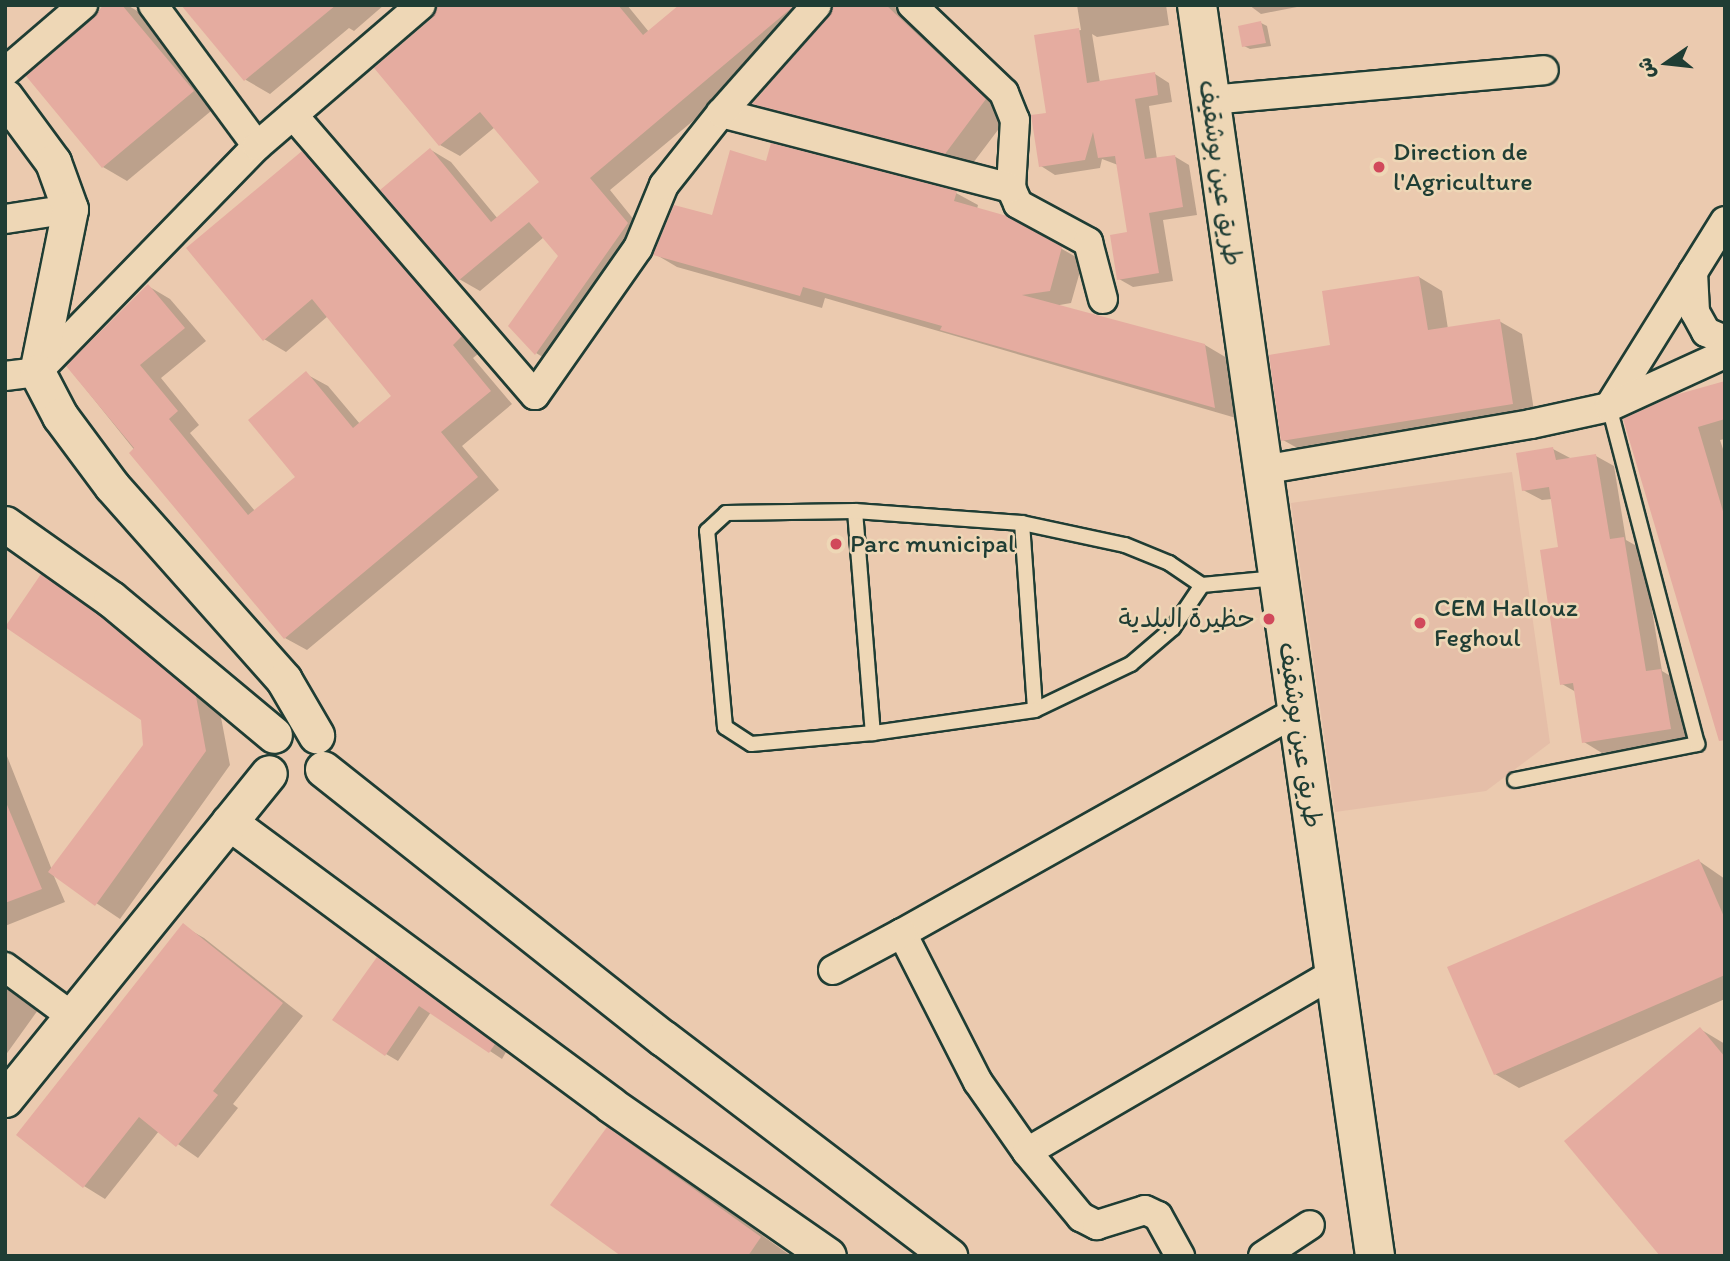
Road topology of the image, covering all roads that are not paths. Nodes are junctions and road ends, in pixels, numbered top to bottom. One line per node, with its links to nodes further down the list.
1 (83, 5): 8 (street)
2 (153, 5): 13 (street)
3 (421, 5): 12 (street)
4 (817, 5): 11 (street)
5 (912, 5): 14 (street)
6 (1197, 5): 10 (main road, طريق عين بوشقيف)
7 (1544, 70): 10 (street)
8 (5, 72)
9 (5, 97): 15 (street)
10 (1210, 100): 24 (main road, طريق عين بوشقيف)
11 (721, 113): 12 (street); 14 (street)
12 (293, 115): 13 (street)
13 (257, 146): 22 (street)
14 (1011, 188): 19 (street)
15 (70, 209): 16 (street); 22 (street)
16 (5, 219)
17 (1725, 221): 18 (street)
18 (1693, 272): 20 (street); 23 (street)
19 (1103, 299)
20 (1725, 340)
21 (1725, 354): 23 (street)
22 (21, 374): 34 (street)
23 (1609, 407): 24 (street); 37 (lane)
24 (1262, 470): 28 (main road, طريق عين بوشقيف)
25 (855, 511): 26 (lane); 32 (lane); 32 (lane)
26 (1022, 523): 29 (lane); 30 (lane)
27 (5, 524): 33 (street)
28 (1277, 578): 29 (lane); 31 (main road, طريق عين بوشقيف)
29 (1202, 585): 30 (lane)
30 (1035, 710): 32 (lane)
31 (1296, 712): 39 (street); 42 (main road, طريق عين بوشقيف)
32 (873, 733)
33 (274, 735): 34 (street); 36 (street)
34 (316, 735): 35 (street)
35 (323, 769): 36 (street); 48 (street)
36 (269, 773): 38 (street)
37 (1515, 780)
38 (229, 822): 43 (street); 47 (street)
39 (902, 933): 41 (street); 45 (street)
40 (5, 967): 43 (street)
41 (833, 971)
42 (1334, 973): 45 (street); 51 (main road, طريق عين بوشقيف)
43 (71, 1015): 44 (street)
44 (5, 1099)
45 (1027, 1152): 49 (street)
46 (1310, 1225): 50 (street)
47 (828, 1256)
48 (949, 1256)
49 (1180, 1256)
50 (1263, 1256)
51 (1375, 1256)

